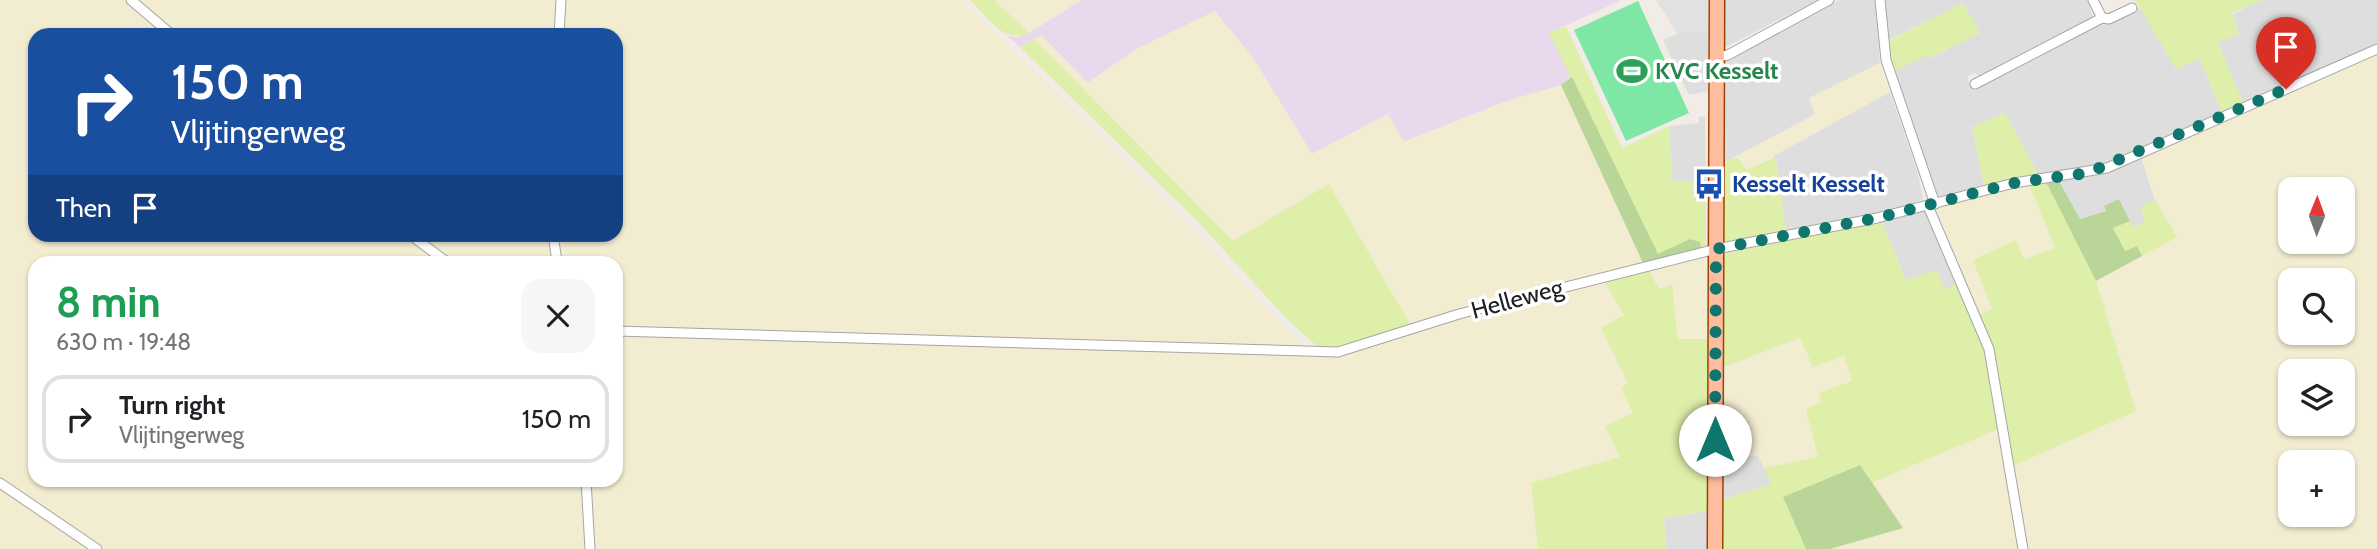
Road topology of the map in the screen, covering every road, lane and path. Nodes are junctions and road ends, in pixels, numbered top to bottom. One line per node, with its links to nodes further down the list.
1 (131, 0): 9 (street)
2 (561, 0): 10 (street)
3 (1717, 0): 12 (main road)
4 (1829, 0): 12 (street)
5 (1880, 0): 14 (street)
6 (2093, 0): 8 (street)
7 (2132, 8): 8 (street)
8 (2102, 18): 13 (street)
9 (164, 28)
10 (559, 28)
11 (2377, 49): 14 (street, Helleweg)
12 (1717, 57): 16 (main road)
13 (1975, 85)
14 (1932, 205): 16 (street, Helleweg); 24 (street)
15 (419, 242): 17 (street)
16 (1716, 249): 18 (street, Helleweg); 23 (main road)
17 (439, 256)
18 (623, 331)
19 (0, 483): 21 (street)
20 (586, 487): 22 (street)
21 (97, 549)
22 (590, 549)
23 (1715, 549)
24 (2023, 549)

